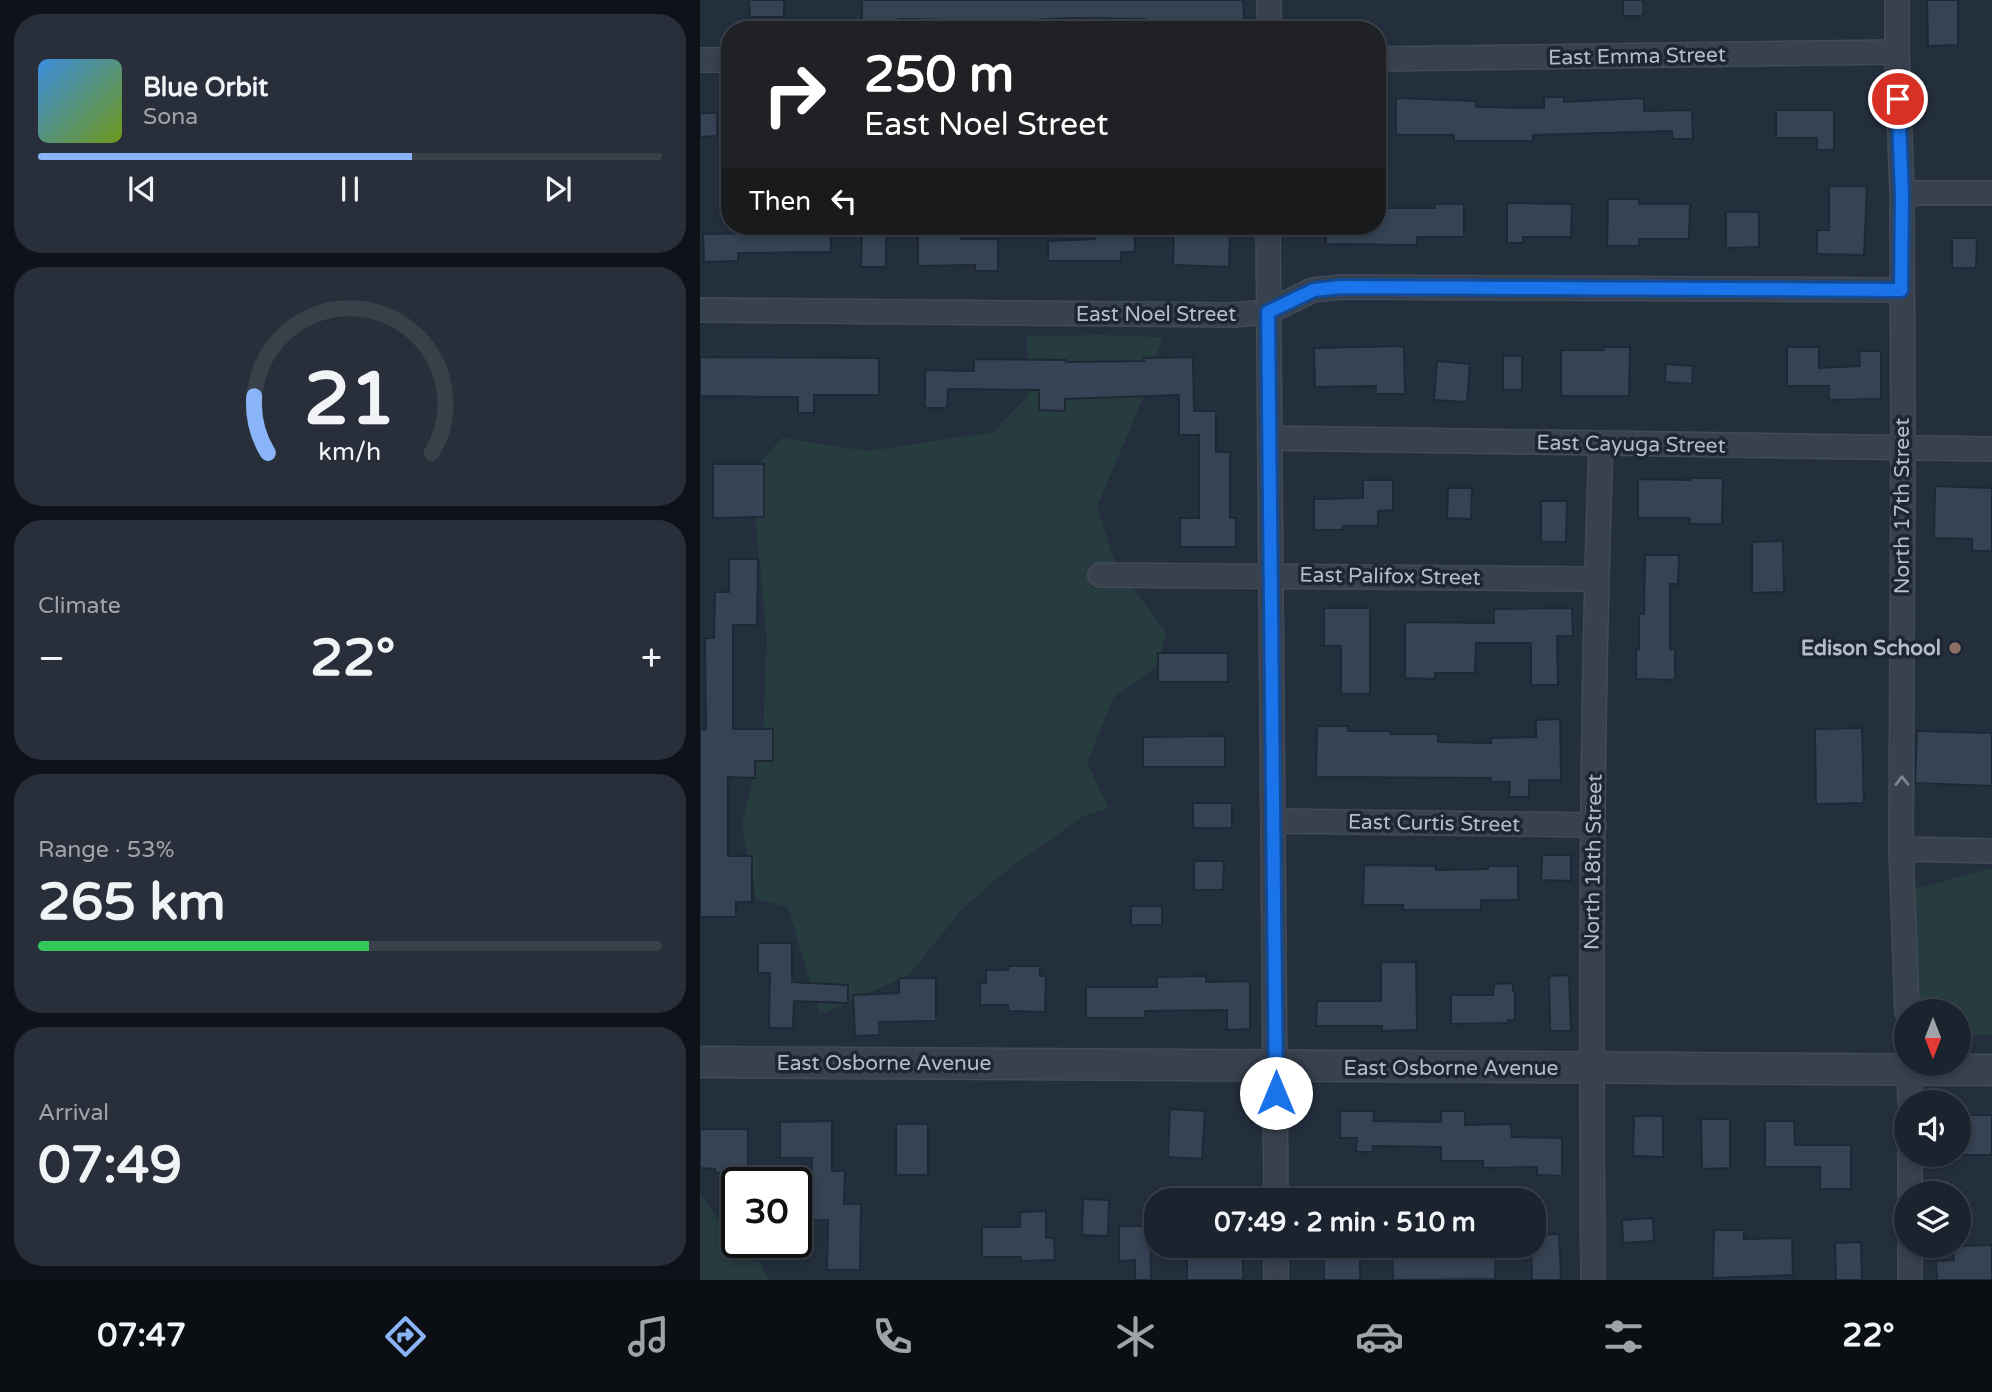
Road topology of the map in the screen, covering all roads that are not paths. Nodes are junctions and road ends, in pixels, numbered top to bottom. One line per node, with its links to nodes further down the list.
1 (1269, 0): 3 (street)
2 (1897, 0): 4 (street, North 17th Street)
3 (1269, 21)
4 (1897, 52): 5 (street, East Emma Street); 8 (street, North 17th Street)
5 (1386, 59)
6 (700, 60): 7 (street)
7 (721, 60)
8 (1902, 193): 9 (street); 11 (street, North 17th Street)
9 (1992, 193)
10 (1268, 235): 13 (street)
11 (1901, 290): 13 (street, East Noel Street); 16 (street, North 17th Street)
12 (700, 310): 13 (street, East Noel Street)
13 (1268, 312): 14 (street)
14 (1270, 438): 15 (street, East Cayuga Street); 19 (street)
15 (1601, 444): 16 (street, East Cayuga Street); 20 (street, North 18th Street)
16 (1903, 449): 17 (street, East Cayuga Street); 23 (street, North 17th Street, one-way to 16)
17 (1992, 449)
18 (1100, 575): 19 (street, East Palifox Street)
19 (1272, 575): 20 (street, East Palifox Street); 21 (street)
20 (1596, 579): 22 (street, North 18th Street)
21 (1275, 821): 22 (street, East Curtis Street); 27 (street)
22 (1594, 824): 29 (street, North 18th Street)
23 (1901, 849): 24 (street); 25 (street, North 17th Street)
24 (1992, 850)
25 (1907, 999)
26 (700, 1062): 27 (street, East Osborne Avenue)
27 (1276, 1067): 29 (street, East Osborne Avenue); 32 (street)
28 (1894, 1067): 29 (street, East Osborne Avenue)
29 (1591, 1069): 36 (street, North 18th Street)
30 (1971, 1069): 31 (street, East Osborne Avenue)
31 (1992, 1070)
32 (1276, 1188)
33 (1276, 1258): 35 (street)
34 (1910, 1258): 37 (street)
35 (1276, 1280)
36 (1592, 1280)
37 (1910, 1280)

